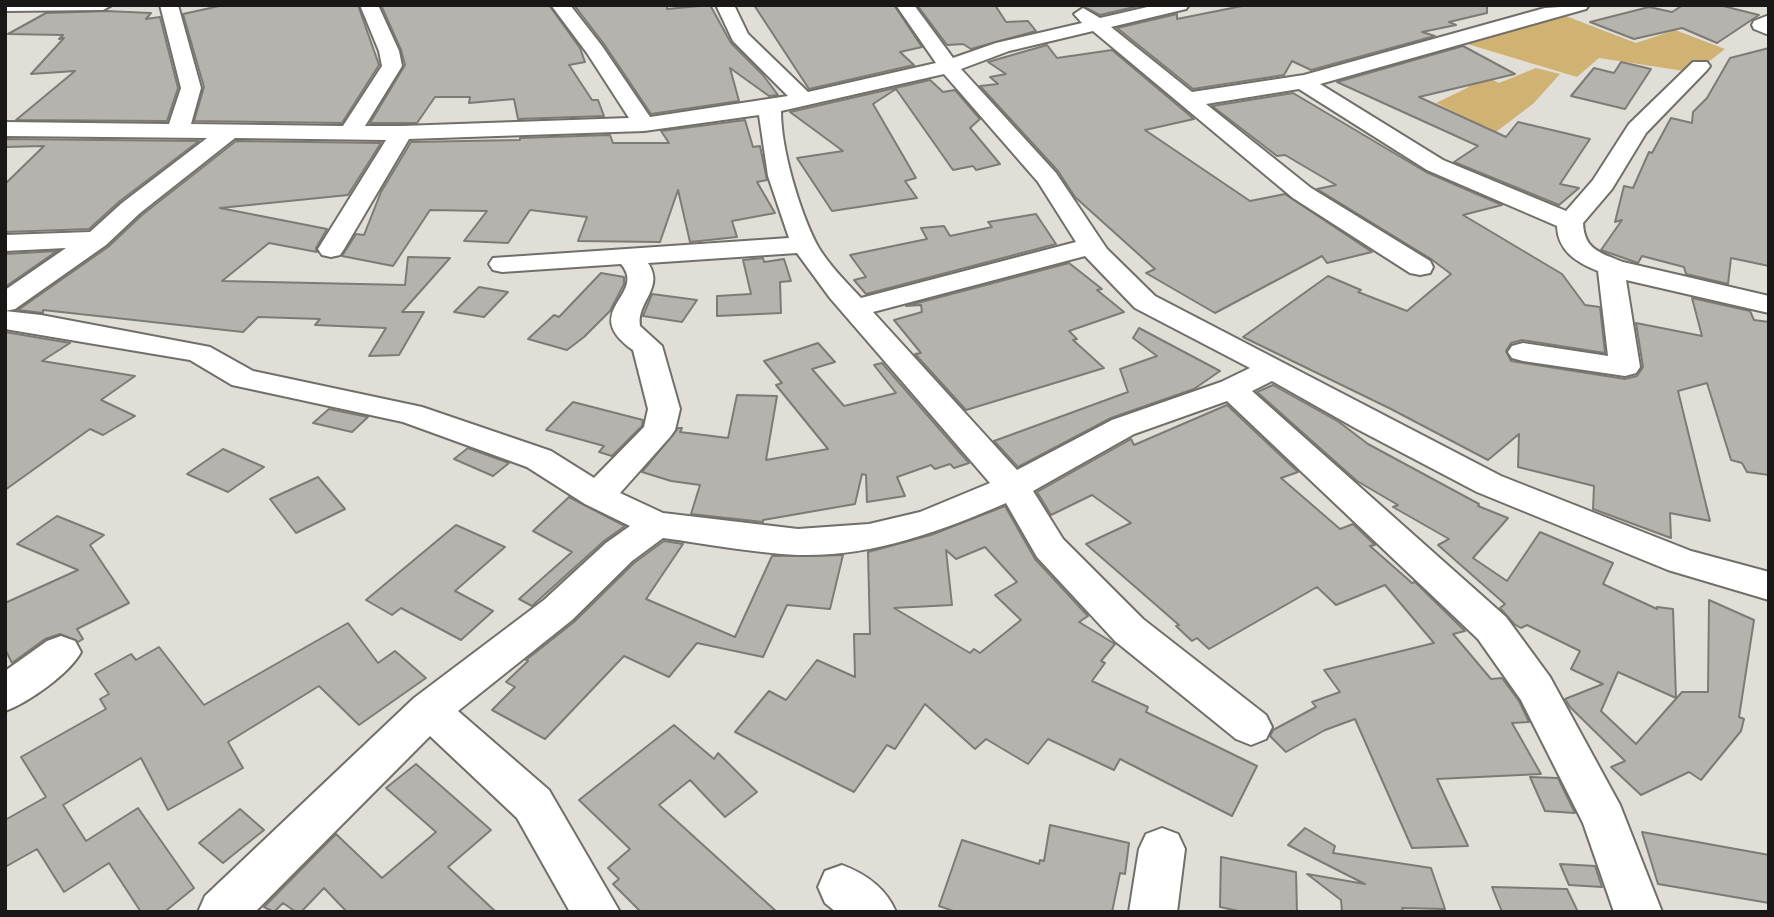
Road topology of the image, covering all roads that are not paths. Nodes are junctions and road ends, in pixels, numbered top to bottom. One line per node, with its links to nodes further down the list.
1 (103, 5): 10 (street)
2 (169, 5): 22 (street)
3 (369, 5): 24 (street)
4 (560, 5): 20 (street)
5 (725, 5): 17 (street)
6 (905, 5): 14 (street)
7 (1074, 5): 12 (street)
8 (1180, 5): 12 (street)
9 (1580, 5): 16 (street)
10 (5, 6)
11 (1769, 21): 13 (street)
12 (1093, 24): 14 (street); 18 (street)
13 (1769, 29)
14 (951, 66): 17 (street); 30 (street)
15 (1700, 66): 26 (street)
16 (1303, 82): 18 (street); 26 (street)
17 (803, 99): 19 (street)
18 (1189, 99): 34 (street)
19 (770, 107): 20 (street); 29 (street)
20 (644, 124): 25 (street)
21 (5, 130): 22 (street)
22 (178, 132): 23 (street)
23 (229, 132): 24 (street); 27 (street)
24 (350, 132): 25 (street)
25 (402, 133): 31 (street)
26 (1570, 222): 35 (street)
27 (97, 239): 28 (street); 36 (street)
28 (5, 243)
29 (804, 245): 32 (street); 38 (street)
30 (1092, 246): 38 (street); 43 (street)
31 (331, 249)
32 (627, 255): 33 (street); 46 (street)
33 (502, 264)
34 (1420, 267)
35 (1611, 268): 37 (street); 42 (street)
36 (5, 303)
37 (1769, 305)
38 (856, 308): 45 (street)
39 (5, 320): 40 (street)
40 (41, 324): 41 (street); 46 (street)
41 (5, 342)
42 (1523, 352)
43 (1273, 368): 44 (street); 48 (street)
44 (1233, 389): 45 (street); 57 (street)
45 (1013, 486): 47 (street); 52 (street)
46 (597, 496): 47 (street)
47 (657, 525): 51 (street)
48 (1769, 586)
49 (61, 652): 50 (street)
50 (5, 694)
51 (429, 710): 54 (street); 55 (street)
52 (1251, 727)
53 (1162, 849): 56 (street)
54 (222, 912)
55 (596, 912)
56 (1153, 912)
57 (1638, 912)

